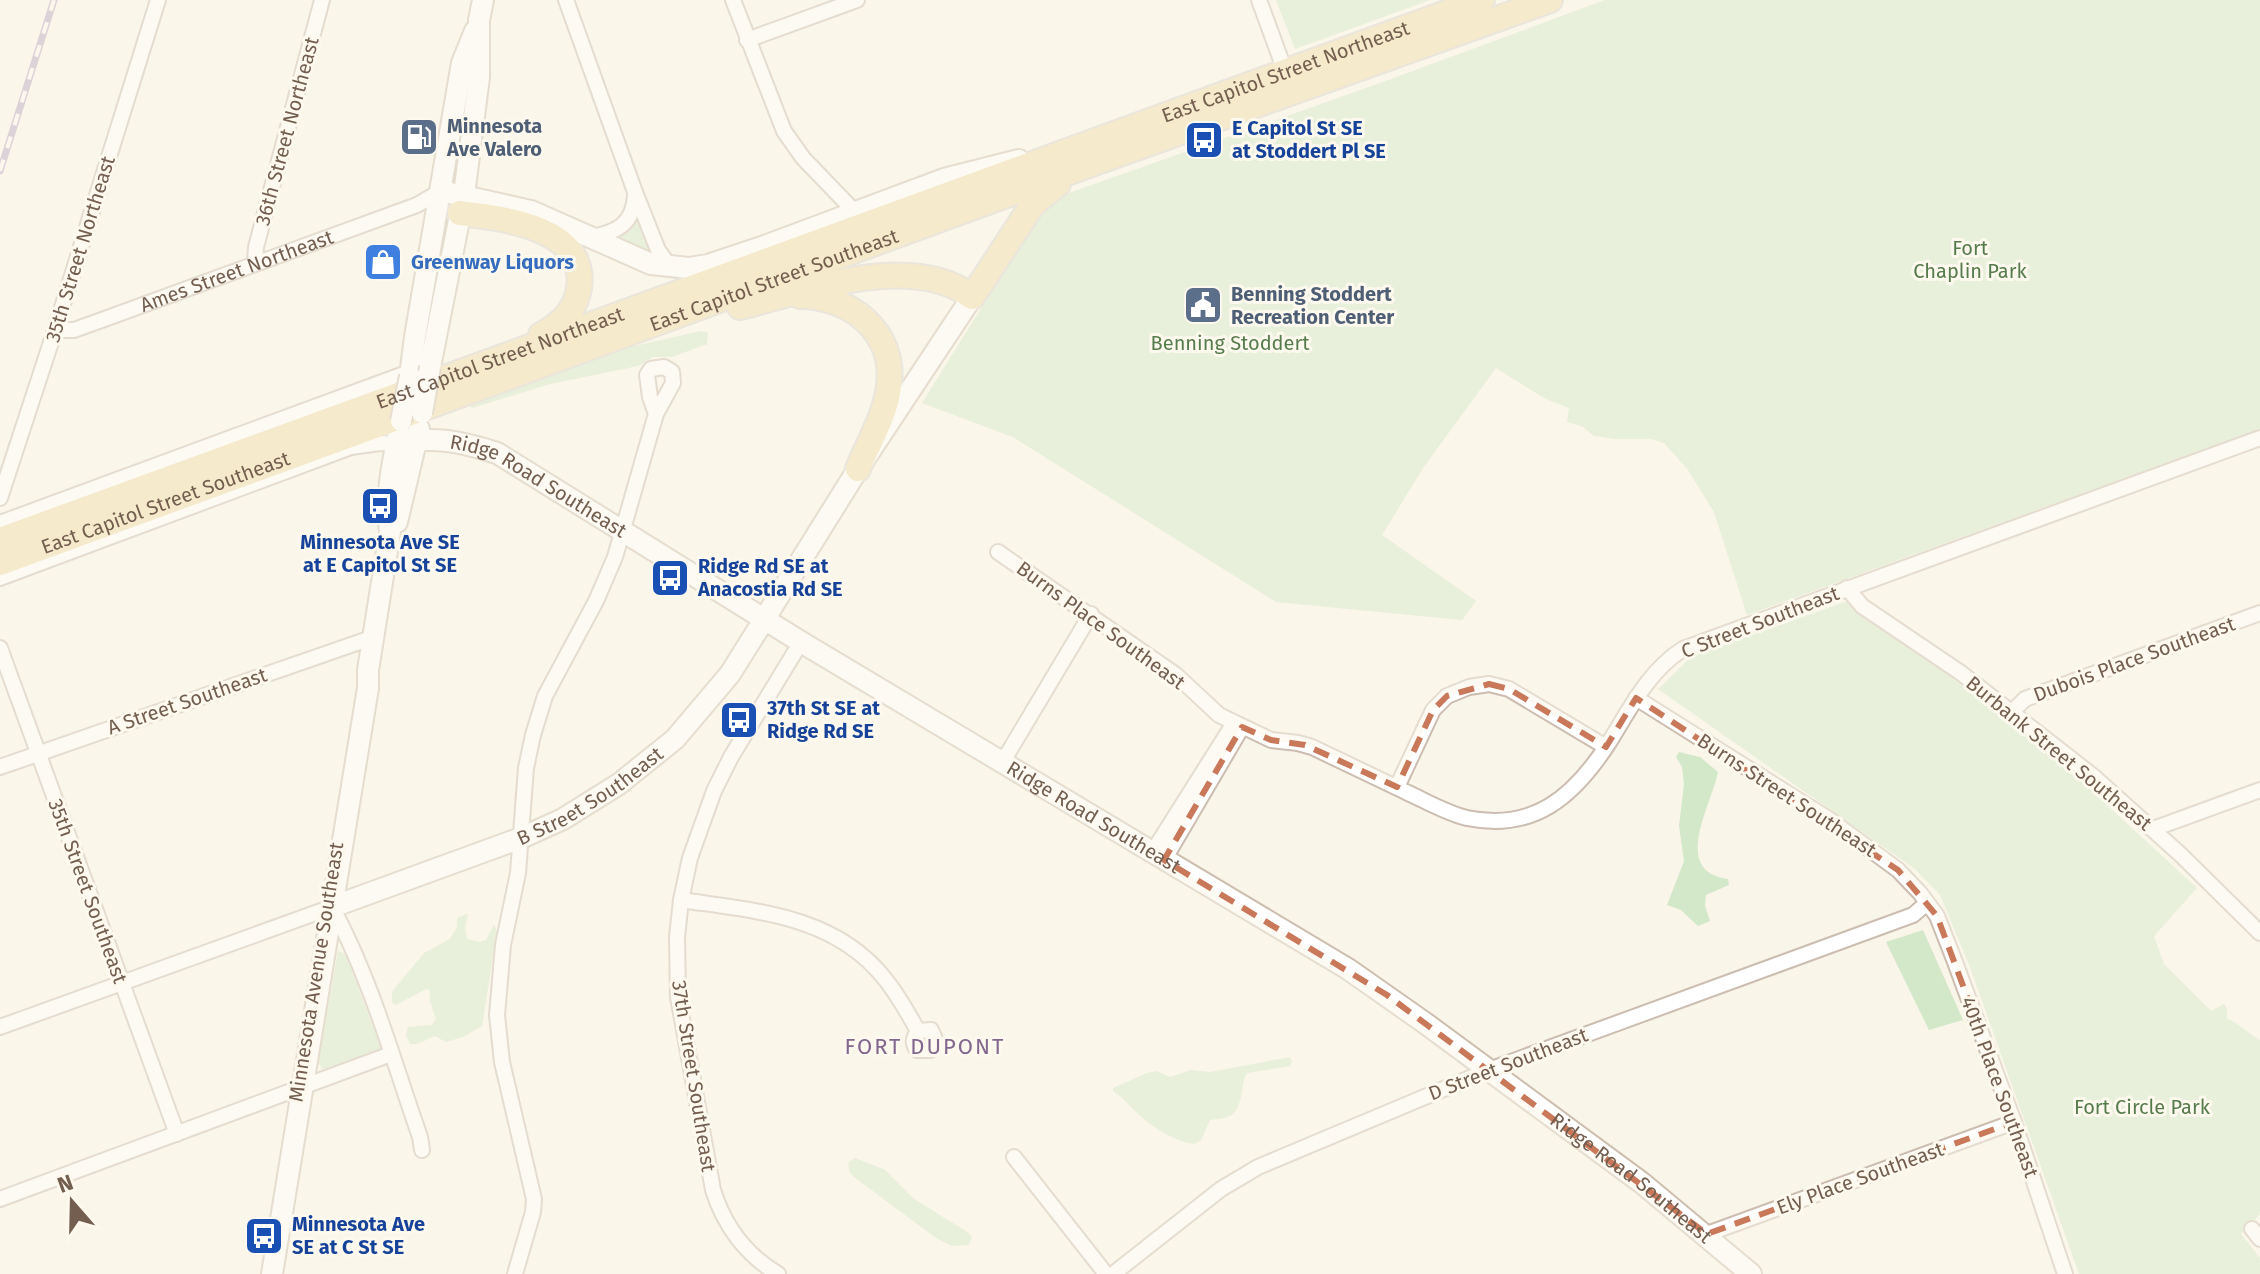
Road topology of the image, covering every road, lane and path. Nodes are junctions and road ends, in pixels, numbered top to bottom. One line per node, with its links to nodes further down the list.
1 (158, 0): 21 (street, 35th Street Northeast)
2 (322, 0): 17 (street, 36th Street Northeast)
3 (566, 0): 13 (street)
4 (733, 0): 10 (street)
5 (857, 0): 10 (street)
6 (1259, 0): 11 (street)
7 (1482, 0): 11 (main road, East Capitol Street Northeast)
8 (1550, 0): 12 (main road, East Capitol Street Southeast)
9 (481, 10): 14 (main road)
10 (747, 40): 15 (street)
11 (1285, 71): 12 (main road, East Capitol Street Northeast)
12 (1092, 154): 15 (main road, East Capitol Street Northeast); 19 (main road); 22 (main road, East Capitol Street Southeast); 23 (main road, East Capitol Street Northeast)
13 (635, 192): 16 (street); 18 (street)
14 (444, 203): 16 (main road, East Capitol Street Northeast); 17 (street, Ames Street Northeast); 23 (main road); 23 (main road)
15 (855, 212): 18 (main road, East Capitol Street Northeast)
16 (591, 237): 18 (main road, East Capitol Street Northeast)
17 (255, 263): 21 (street, Ames Street Northeast)
18 (671, 268)
19 (972, 297): 20 (main road); 28 (main road, B Street Southeast)
20 (770, 299): 22 (main road); 28 (main road)
21 (55, 330): 29 (street, 35th Street Northeast)
22 (608, 341): 35 (main road, East Capitol Street Southeast)
23 (426, 373): 25 (main road, Minnesota Avenue Southeast, bridge); 27 (main road, Minnesota Avenue Southeast, bridge); 30 (street, East Capitol Street Northeast); 33 (main road, East Capitol Street Northeast)
24 (656, 414): 32 (street)
25 (417, 438): 27 (main road, Ridge Road Southeast); 31 (main road, Minnesota Avenue Southeast); 32 (main road, Ridge Road Southeast)
26 (2260, 438): 37 (street, C Street Southeast)
27 (396, 444): 31 (main road, Minnesota Avenue Southeast); 36 (street, East Capitol Street Southeast)
28 (858, 469): 40 (main road, B Street Southeast)
29 (0, 498)
30 (0, 523)
31 (390, 532): 41 (main road, Minnesota Avenue Southeast)
32 (624, 532): 40 (main road, Ridge Road Southeast); 54 (street)
33 (0, 540)
34 (998, 552): 39 (street, Burns Place Southeast)
35 (0, 563)
36 (0, 578)
37 (1847, 588): 44 (street, C Street Southeast); 45 (street, Burbank Street Southeast)
38 (2260, 613): 45 (street, Dubois Place Southeast)
39 (1091, 614): 46 (street, Burns Place Southeast); 49 (street)
40 (765, 620): 42 (main road, Ridge Road Southeast); 54 (main road, B Street Southeast)
41 (374, 637): 48 (street, A Street Southeast); 58 (main road, Minnesota Avenue Southeast)
42 (801, 642): 49 (main road, Ridge Road Southeast); 56 (street, 37th Street Southeast)
43 (0, 648): 48 (street, 35th Street Southeast)
44 (1636, 698): 47 (street, C Street Southeast); 57 (street, Burns Street Southeast)
45 (2013, 711): 53 (street, Burbank Street Southeast)
46 (1238, 725): 51 (street, C Street Southeast); 55 (street)
47 (1606, 747): 51 (street, C Street Southeast); 51 (street)
48 (38, 754): 50 (street, A Street Southeast); 60 (street, 35th Street Southeast)
49 (1002, 763): 55 (main road, Ridge Road Southeast)
50 (0, 767)
51 (1397, 787)
52 (2260, 790): 53 (street)
53 (2153, 829): 59 (street, Burbank Street Southeast)
54 (521, 838): 58 (main road, B Street Southeast); 73 (street)
55 (1158, 856): 64 (main road, Ridge Road Southeast)
56 (681, 900): 62 (street); 74 (street, 37th Street Southeast)
57 (1927, 903): 64 (street, D Street Southeast); 66 (street, 40th Place Southeast)
58 (329, 908): 60 (street, B Street Southeast); 63 (street); 65 (main road, Minnesota Avenue Southeast)
59 (2260, 933)
60 (122, 983): 61 (street, B Street Southeast); 67 (street, 35th Street Southeast)
61 (0, 1027)
62 (918, 1031)
63 (391, 1054): 65 (street); 68 (street)
64 (1489, 1070): 71 (main road, Ridge Road Southeast); 76 (street, D Street Southeast)
65 (299, 1089): 67 (street); 72 (main road, Minnesota Avenue Southeast)
66 (2014, 1122): 71 (street, Ely Place Southeast); 78 (street, 40th Place Southeast)
67 (177, 1134): 70 (street)
68 (422, 1150)
69 (1014, 1157): 75 (street)
70 (0, 1199)
71 (1707, 1234): 77 (main road, Ridge Road Southeast)
72 (268, 1273)
73 (515, 1274)
74 (778, 1274)
75 (1106, 1274)
76 (1113, 1274)
77 (1751, 1274)
78 (2065, 1274)

